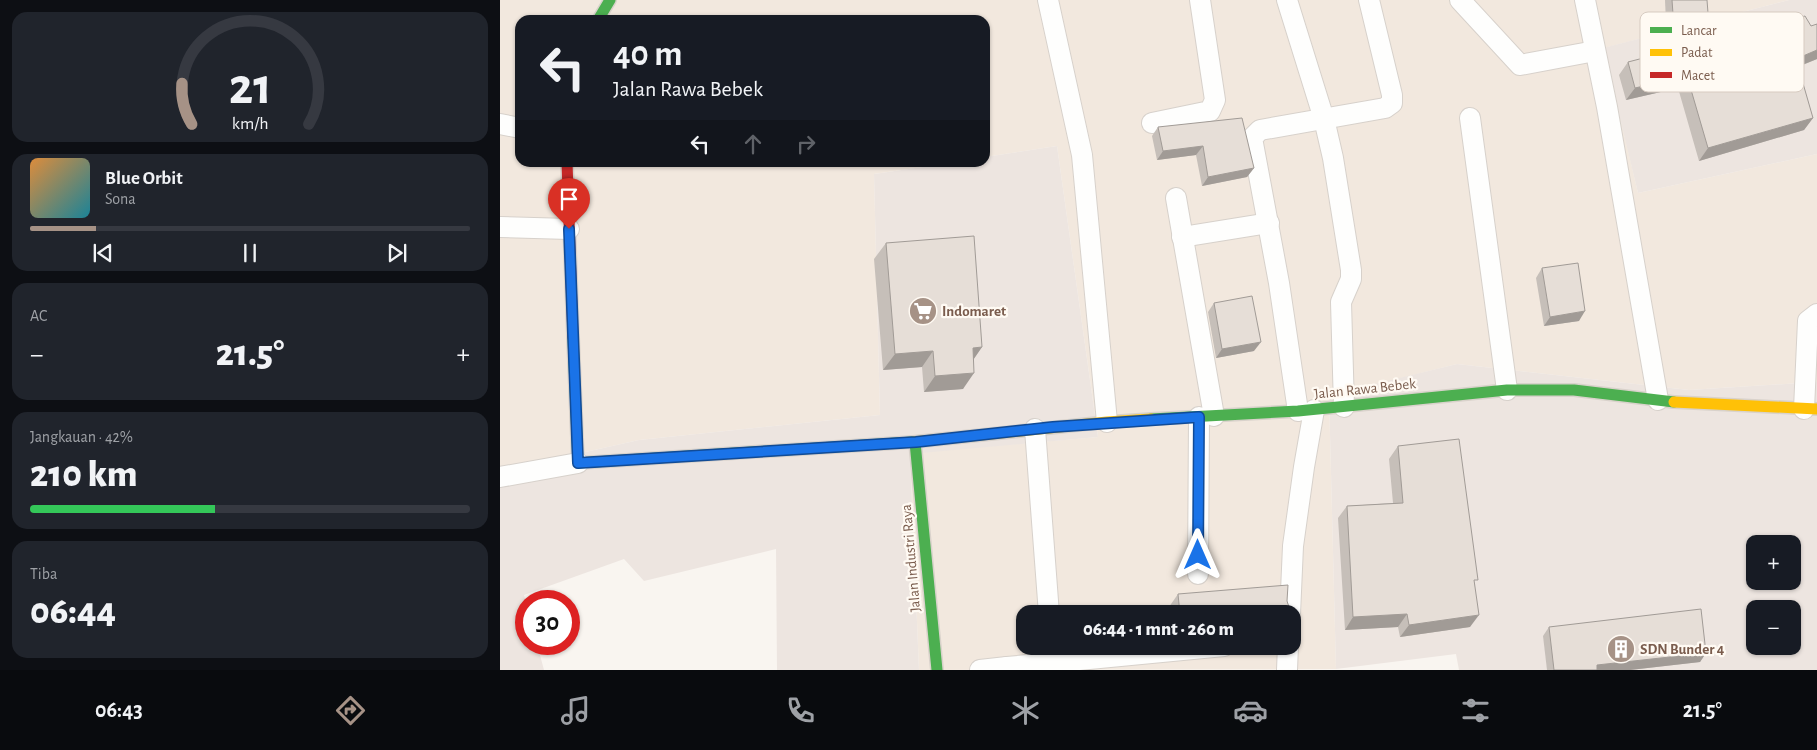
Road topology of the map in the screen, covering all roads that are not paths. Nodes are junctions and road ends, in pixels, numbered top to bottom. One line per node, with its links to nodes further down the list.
1 (610, 0): 8 (street)
2 (1048, 0): 28 (street)
3 (1200, 0): 12 (street)
4 (1287, 0): 10 (street)
5 (1369, 0): 10 (street)
6 (1460, 0): 9 (street)
7 (1585, 0): 9 (street)
8 (601, 15)
9 (1596, 50): 23 (street)
10 (1324, 118): 17 (street); 24 (street)
11 (1470, 118): 22 (street)
12 (1152, 123)
13 (500, 124): 14 (street)
14 (515, 127)
15 (568, 167): 19 (street)
16 (1176, 198): 20 (street)
17 (1269, 223): 20 (street); 26 (street)
18 (500, 227): 19 (street)
19 (569, 229): 31 (street)
20 (1182, 237): 27 (street)
21 (1817, 314): 25 (street)
22 (1507, 390): 23 (street, Jalan Rawa Bebek); 24 (street, Jalan Rawa Bebek)
23 (1658, 400): 25 (street, Jalan Rawa Bebek)
24 (1344, 407): 26 (street, Jalan Rawa Bebek)
25 (1811, 409)
26 (1306, 410): 27 (street, Jalan Rawa Bebek); 35 (street)
27 (1206, 417): 28 (street, Jalan Rawa Bebek); 33 (street)
28 (1107, 422): 29 (street, Jalan Rawa Bebek)
29 (1035, 429): 30 (street, Jalan Rawa Bebek); 34 (street)
30 (916, 442): 31 (street, Jalan Rawa Bebek); 40 (street, Jalan Industri Raya)
31 (578, 463): 32 (street)
32 (500, 476)
33 (1198, 574)
34 (1048, 605)
35 (1290, 605)
36 (1112, 655): 38 (street)
37 (1288, 655): 42 (street)
38 (1050, 660): 39 (street)
39 (1007, 669): 41 (street)
40 (937, 670)
41 (980, 670)
42 (1287, 670)

